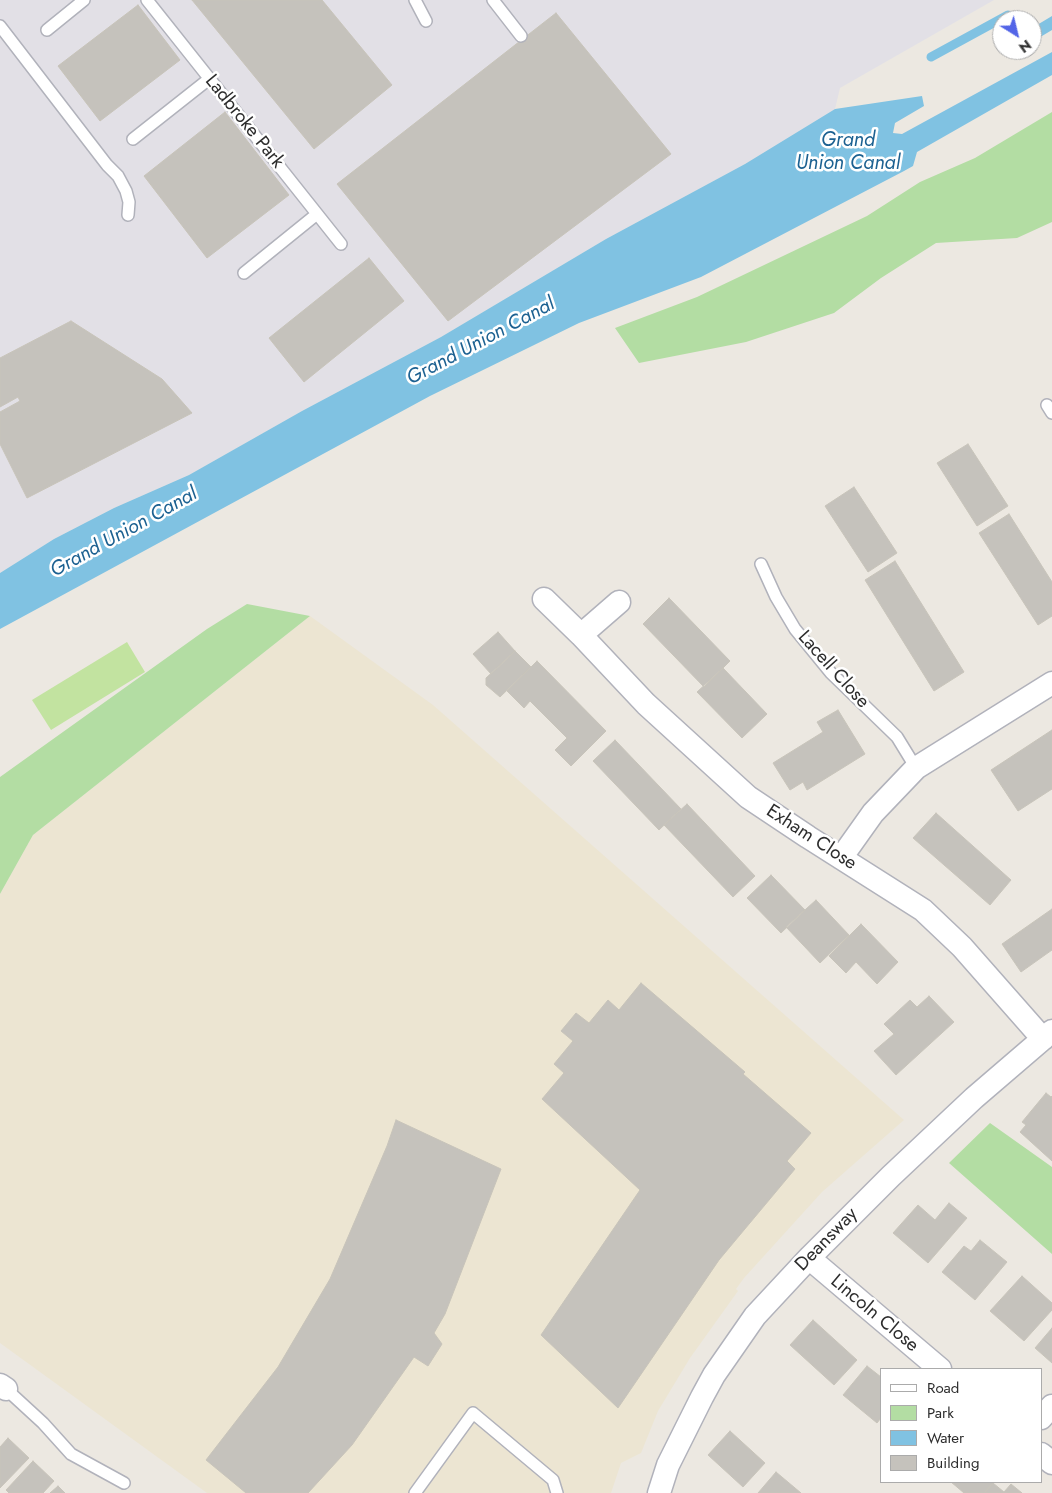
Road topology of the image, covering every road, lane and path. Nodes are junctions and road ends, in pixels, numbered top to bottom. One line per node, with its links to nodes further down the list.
1 (84, 0): 7 (lane)
2 (147, 0): 9 (lane, Ladbroke Park)
3 (415, 0): 5 (lane)
4 (493, 0): 8 (lane)
5 (426, 21)
6 (0, 26): 12 (lane)
7 (47, 30)
8 (521, 36)
9 (209, 79): 10 (lane); 11 (lane, Ladbroke Park)
10 (133, 139)
11 (317, 214): 13 (lane, Ladbroke Park); 14 (lane)
12 (128, 215)
13 (341, 244)
14 (244, 273)
15 (761, 564): 20 (lane, Lacell Close)
16 (544, 599): 18 (street, Exham Close)
17 (619, 602): 18 (street)
18 (581, 635): 21 (street, Exham Close)
19 (1052, 683): 20 (street)
20 (916, 768): 21 (street)
21 (841, 858): 22 (street, Exham Close)
22 (1047, 1035): 23 (street, Deansway)
23 (809, 1258): 24 (street, Lincoln Close); 33 (street, Deansway)
24 (939, 1368)
25 (3, 1387): 30 (lane)
26 (1052, 1406): 27 (street)
27 (1042, 1417)
28 (1042, 1455): 29 (street)
29 (1052, 1463)
30 (124, 1483)
31 (414, 1493): 32 (lane)
32 (557, 1493)
33 (659, 1493)

